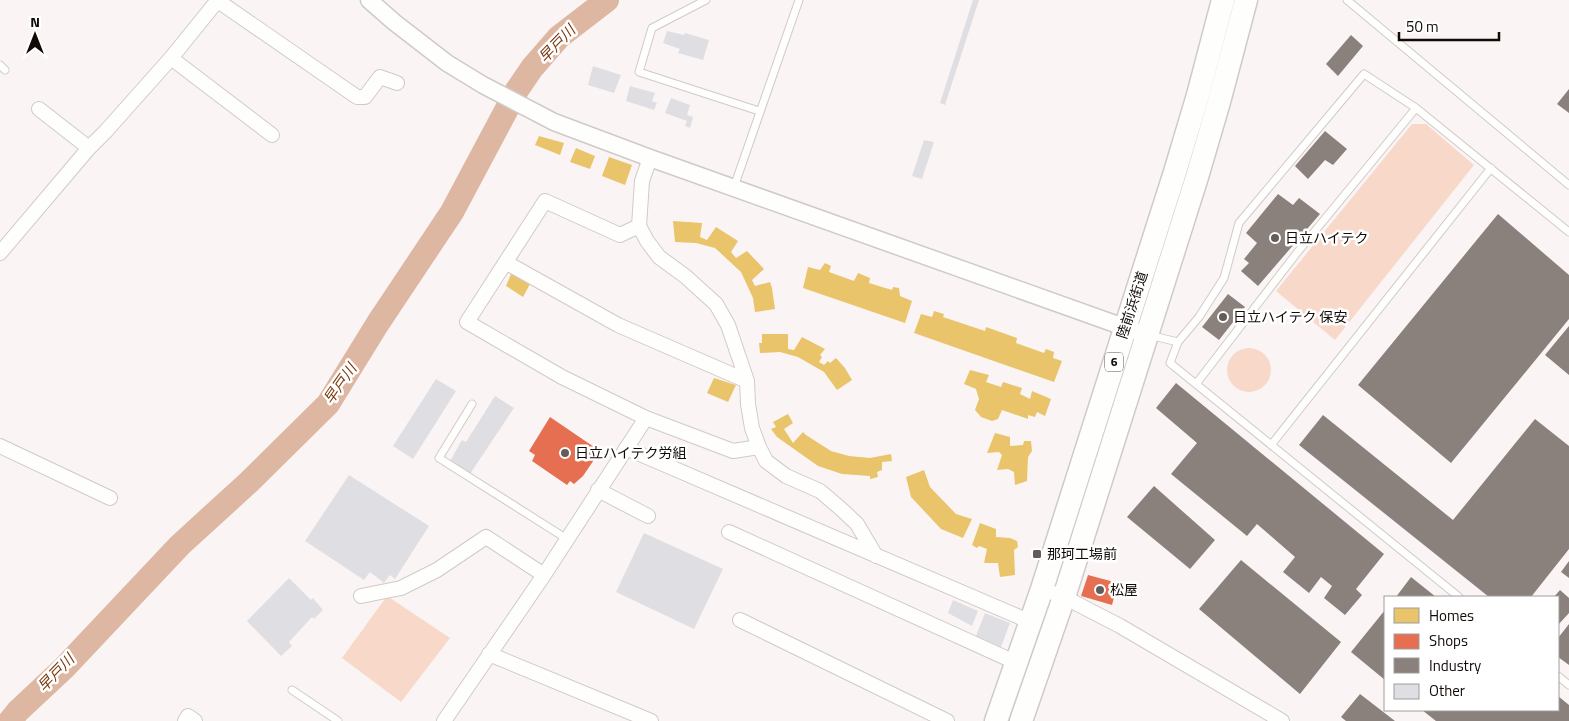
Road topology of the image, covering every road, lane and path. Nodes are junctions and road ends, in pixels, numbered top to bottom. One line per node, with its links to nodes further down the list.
1 (369, 0): 15 (street)
2 (706, 0): 12 (lane)
3 (799, 0): 12 (lane)
4 (1223, 0): 23 (highway, 陸前浜街道 / 6)
5 (1246, 0): 24 (highway, 陸前浜街道 / 6)
6 (1346, 0): 17 (lane)
7 (218, 1): 8 (street); 9 (street)
8 (171, 58): 13 (street); 14 (street)
9 (397, 83)
10 (1416, 108): 16 (lane); 25 (lane); 27 (lane)
11 (40, 109): 14 (street)
12 (759, 111): 18 (lane)
13 (272, 135)
14 (89, 148): 21 (street)
15 (650, 158): 18 (street); 19 (street)
16 (1491, 168): 20 (lane); 30 (lane)
17 (1569, 185)
18 (734, 188): 23 (street)
19 (639, 226): 22 (street); 26 (street)
20 (1569, 232)
21 (0, 253)
22 (506, 263): 26 (street); 29 (street)
23 (1125, 328): 24 (street); 41 (highway, 陸前浜街道 / 6)
24 (1146, 334): 25 (lane); 44 (highway, 陸前浜街道 / 6)
25 (1178, 342): 27 (lane)
26 (747, 381): 33 (street)
27 (1196, 384): 30 (lane)
28 (472, 404): 38 (lane)
29 (646, 418): 32 (street); 33 (street)
30 (1271, 445): 43 (lane)
31 (0, 446): 35 (street)
32 (626, 448): 34 (street); 39 (street)
33 (759, 448): 39 (street)
34 (598, 490): 36 (street); 38 (street)
35 (110, 498)
36 (648, 516)
37 (729, 532): 48 (street)
38 (567, 539): 40 (street)
39 (876, 556): 46 (street)
40 (544, 575): 42 (street); 47 (street)
41 (1042, 589): 44 (street); 46 (highway, 陸前浜街道 / 6)
42 (361, 596)
43 (1458, 596)
44 (1064, 597): 59 (highway, 陸前浜街道 / 6); 60 (street)
45 (740, 620): 57 (street)
46 (1031, 622): 48 (highway, 陸前浜街道 / 6)
47 (489, 654): 55 (street); 56 (street)
48 (1017, 663): 58 (highway, 陸前浜街道 / 6)
49 (1559, 677): 50 (lane)
50 (1569, 685)
51 (292, 690): 54 (lane)
52 (185, 721): 53 (street)
53 (195, 721)
54 (338, 721)
55 (444, 721)
56 (651, 721)
57 (947, 721)
58 (996, 721)
59 (1021, 721)
60 (1282, 721)

